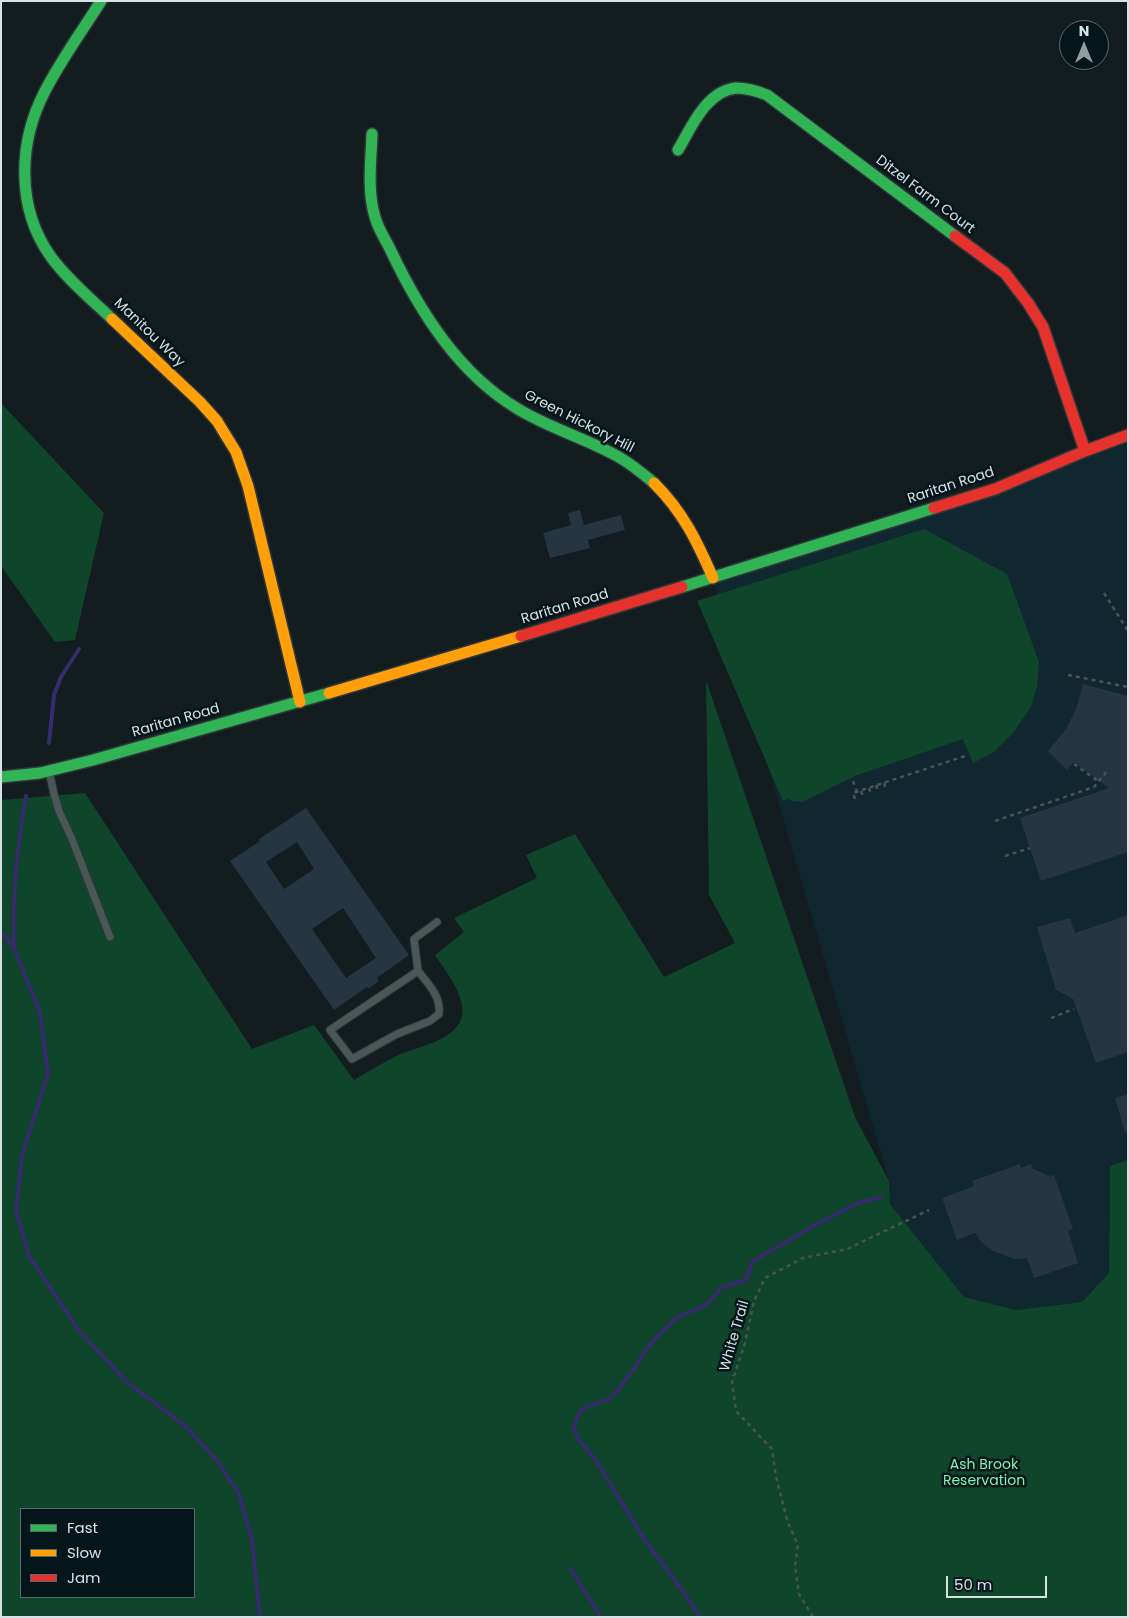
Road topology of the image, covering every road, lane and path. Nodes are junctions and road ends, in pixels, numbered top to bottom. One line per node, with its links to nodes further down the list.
1 (102, 1): 11 (street, Manitou Way)
2 (372, 134): 6 (street, Green Hickory Hill)
3 (678, 150): 5 (street, Ditzel Farm Court)
4 (1128, 436): 5 (street, Raritan Road)
5 (1085, 451): 6 (street, Raritan Road)
6 (713, 578): 11 (street, Raritan Road)
7 (1104, 592): 8 (path)
8 (1128, 631)
9 (1068, 675): 10 (path)
10 (1128, 687)
11 (300, 702): 14 (street, Raritan Road)
12 (968, 755): 19 (path)
13 (1074, 764): 18 (path)
14 (49, 771): 16 (street, Raritan Road); 33 (lane)
15 (1107, 771): 18 (path)
16 (1, 777)
17 (853, 780): 25 (path)
18 (1098, 781): 29 (path)
19 (884, 783): 20 (path); 22 (path)
20 (876, 786): 21 (path); 24 (path)
21 (869, 788): 23 (path); 26 (path)
22 (886, 789)
23 (861, 791): 25 (path); 27 (path)
24 (878, 791)
25 (857, 792): 28 (path)
26 (871, 794)
27 (863, 796)
28 (855, 799)
29 (994, 821)
30 (1030, 848): 31 (path)
31 (1005, 856)
32 (437, 922): 34 (lane)
33 (110, 937)
34 (418, 971): 34 (lane)
35 (1074, 1009): 36 (path)
36 (1051, 1018)
37 (929, 1210): 38 (path, White Trail)
38 (814, 1617)

